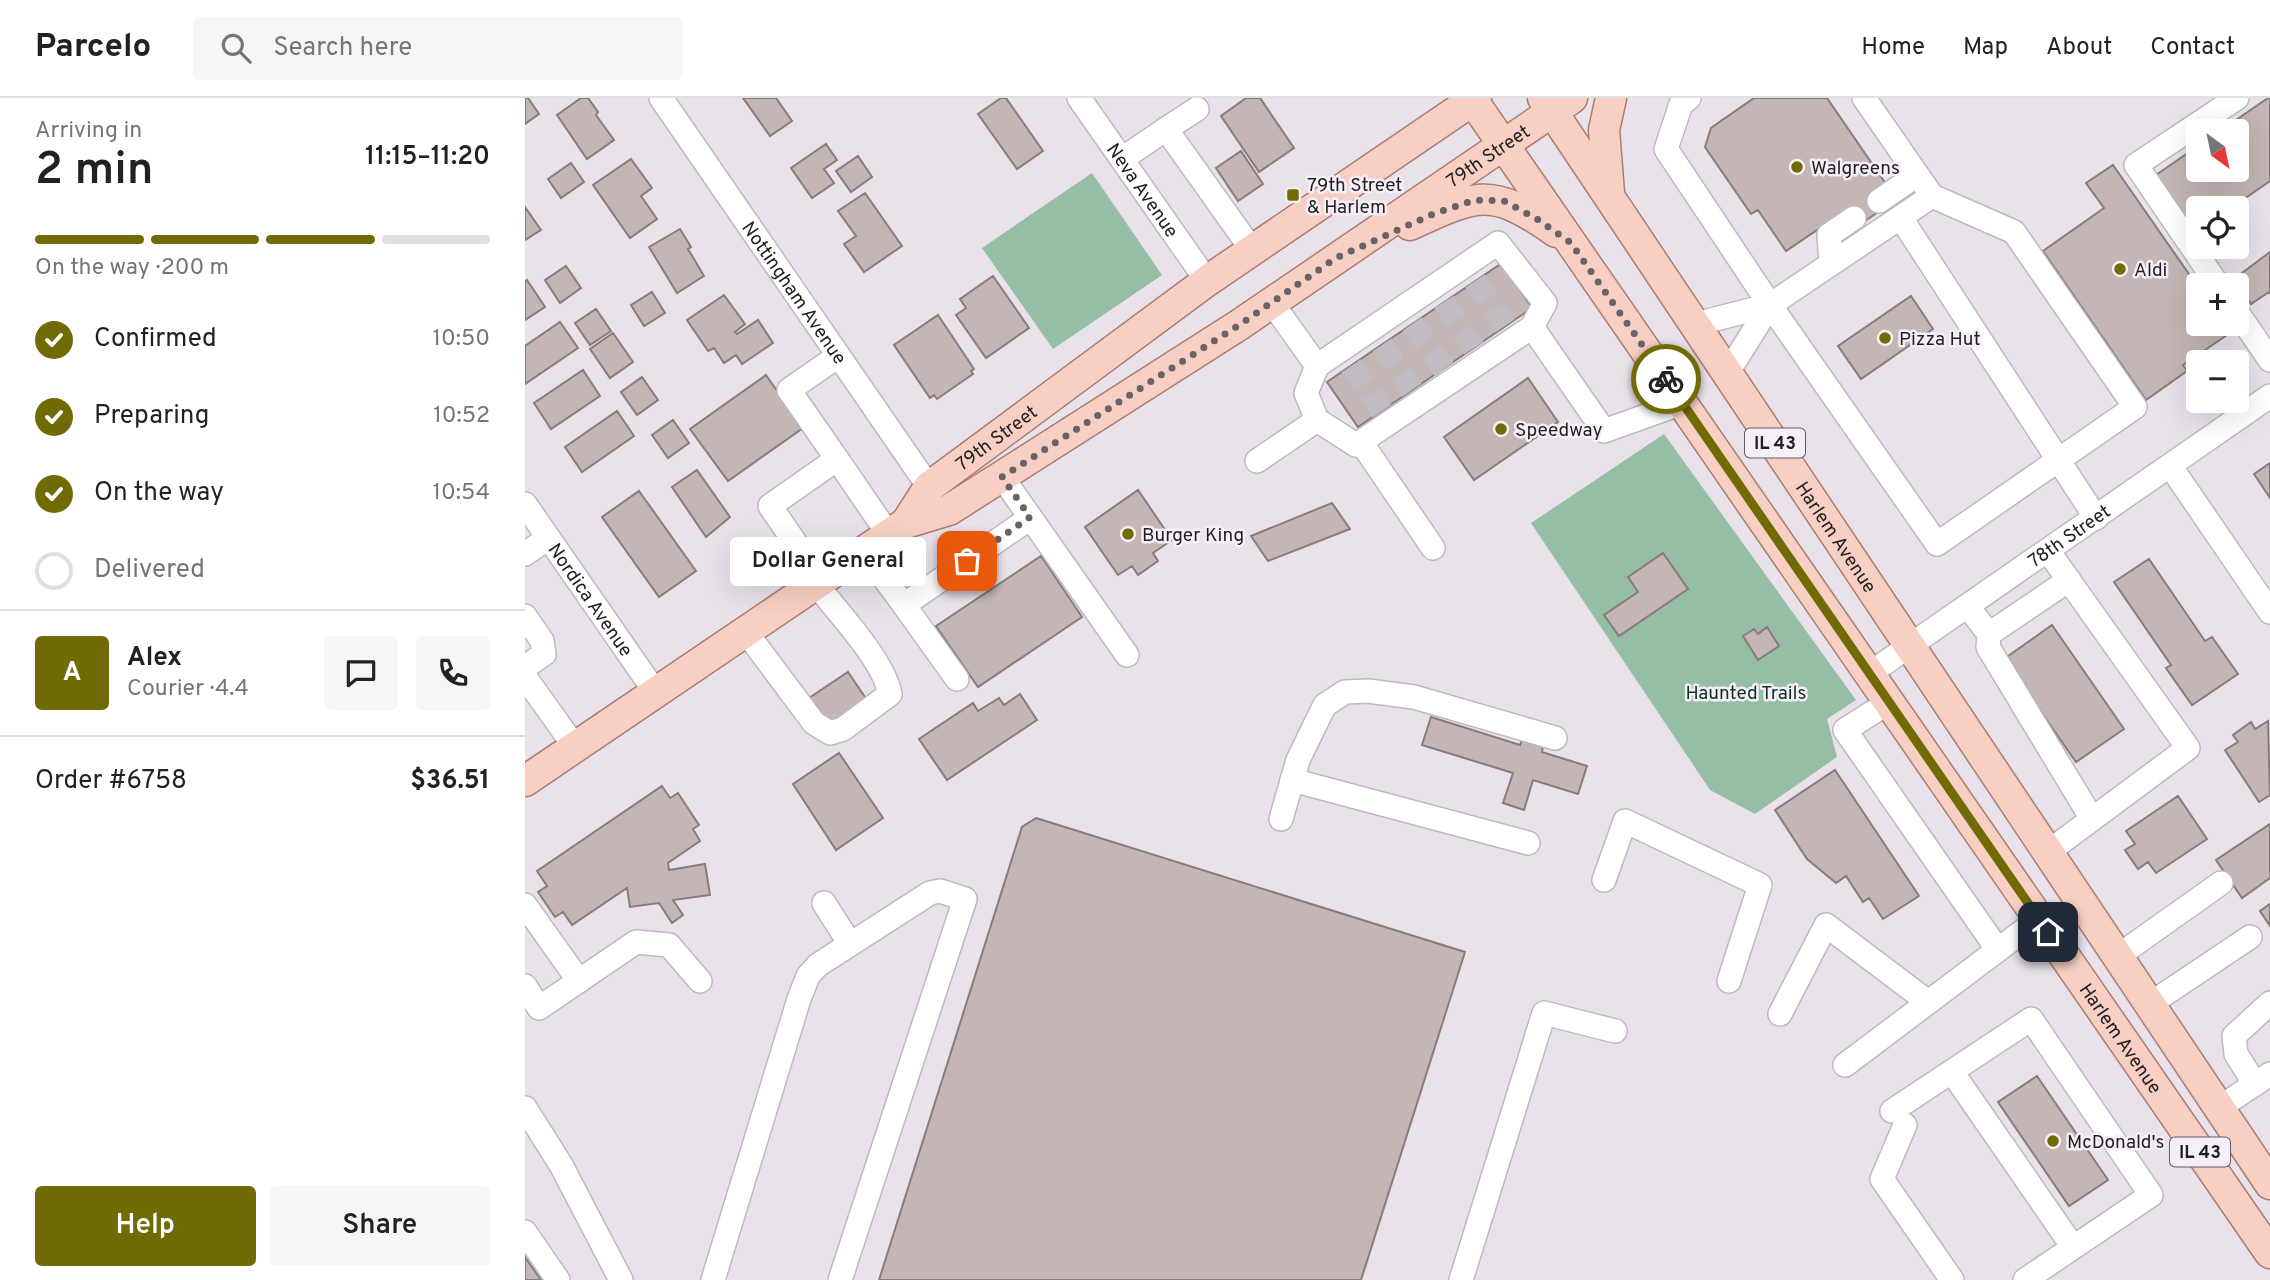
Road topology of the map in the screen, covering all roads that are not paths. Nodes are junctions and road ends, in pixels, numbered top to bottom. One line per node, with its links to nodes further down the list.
1 (661, 98): 30 (street, Nottingham Avenue)
2 (1079, 98): 12 (street, Neva Avenue)
3 (1611, 98): 14 (main road)
4 (1689, 98): 26 (street)
5 (1864, 98): 13 (street)
6 (2237, 98): 23 (street)
7 (1473, 99): 11 (main road, Harlem Avenue / IL 43); 20 (main road, 79th Street)
8 (1556, 103): 11 (main road, 79th Street); 14 (main road, Harlem Avenue / IL 43)
9 (1197, 109): 10 (street)
10 (1166, 130): 12 (street); 20 (street)
11 (1503, 145): 19 (main road, Harlem Avenue / IL 43); 21 (main road, 79th Street)
12 (1122, 159): 24 (street, Neva Avenue)
13 (1917, 175): 15 (street); 16 (street)
14 (1610, 196): 27 (main road, Harlem Avenue / IL 43)
15 (1932, 196): 18 (street); 40 (street)
16 (1879, 201)
17 (1854, 218): 22 (street)
18 (1901, 218): 22 (street); 40 (street)
19 (1571, 243): 21 (main road); 35 (main road, Harlem Avenue / IL 43)
20 (1252, 250): 24 (main road, 79th Street)
21 (1336, 258): 25 (main road, 79th Street)
22 (1831, 264): 26 (street)
23 (2210, 273)
24 (1207, 281): 43 (main road, 79th Street)
25 (1272, 303): 32 (street); 42 (main road, 79th Street)
26 (1770, 305): 27 (street); 33 (street); 40 (street)
27 (1696, 324): 33 (main road, Harlem Avenue / IL 43)
28 (2249, 329): 31 (street)
29 (1517, 331): 32 (street); 35 (street); 37 (street)
30 (838, 356): 38 (street); 43 (street, Nottingham Avenue)
31 (2270, 360)
32 (1317, 366): 36 (street)
33 (1728, 372): 61 (main road, Harlem Avenue / IL 43)
34 (2270, 397): 41 (street, 78th Street)
35 (1682, 403): 64 (main road, Harlem Avenue / IL 43)
36 (1317, 420): 37 (street); 39 (street)
37 (1361, 442): 49 (street)
38 (837, 459): 47 (street); 54 (street)
39 (1257, 461)
40 (2059, 461): 46 (street)
41 (2171, 467): 46 (street, 78th Street); 57 (street)
42 (1002, 477): 45 (street); 47 (main road, 79th Street)
43 (929, 487): 47 (main road, 79th Street)
44 (525, 504): 48 (street, Nordica Avenue)
45 (1030, 517): 55 (street); 62 (street)
46 (2096, 518): 51 (street, 78th Street)
47 (897, 529): 50 (main road, 79th Street)
48 (548, 538): 52 (street); 67 (street, Nordica Avenue)
49 (1433, 548)
50 (864, 551): 54 (main road, 79th Street); 55 (street)
51 (2048, 551): 53 (street); 56 (street, 78th Street)
52 (525, 554)
53 (2069, 580): 60 (street); 74 (street)
54 (818, 582): 59 (main road, 79th Street); 59 (street)
55 (904, 605): 66 (street)
56 (1968, 607): 60 (street); 61 (street, 78th Street)
57 (2270, 612)
58 (525, 617): 63 (street)
59 (745, 632): 67 (main road, 79th Street)
60 (1989, 634): 74 (street)
61 (1911, 646): 64 (street, 78th Street); 76 (main road, Harlem Avenue / IL 43)
62 (1126, 655)
63 (525, 667)
64 (1869, 674): 68 (main road, Harlem Avenue / IL 43)
65 (525, 677): 70 (street)
66 (957, 679)
67 (656, 692): 70 (main road, 79th Street)
68 (1889, 702): 81 (main road, Harlem Avenue / IL 43); 84 (street)
69 (1555, 738): 71 (street)
70 (575, 747): 72 (main road, 79th Street)
71 (1292, 780): 73 (street); 75 (street)
72 (525, 781)
73 (1281, 819)
74 (2092, 820): 76 (street)
75 (1528, 843)
76 (2048, 852): 85 (main road, Harlem Avenue / IL 43)
77 (1604, 880): 88 (street)
78 (2221, 883): 85 (street)
79 (824, 904): 83 (street)
80 (525, 905): 86 (street)
81 (2039, 919): 84 (street); 102 (main road, Harlem Avenue / IL 43)
82 (2250, 937): 92 (street)
83 (849, 944): 106 (street); 107 (street)
84 (1998, 950): 90 (street)
85 (2118, 956): 92 (main road, Harlem Avenue / IL 43)
86 (579, 981): 87 (street); 89 (street)
87 (700, 981)
88 (1729, 981)
89 (525, 986)
90 (1928, 1002): 93 (street); 95 (street)
91 (2270, 1003): 97 (street)
92 (2150, 1004): 99 (main road, Harlem Avenue / IL 43)
93 (1780, 1014)
94 (1615, 1031): 108 (street)
95 (1845, 1065)
96 (1952, 1072): 103 (street); 103 (street); 109 (street)
97 (2263, 1079): 99 (street)
98 (525, 1108): 105 (street)
99 (2219, 1108): 100 (main road, Harlem Avenue / IL 43)
100 (2270, 1184)
101 (525, 1232): 104 (street)
102 (2266, 1240)
103 (2073, 1247): 110 (street)
104 (558, 1280)
105 (621, 1280)
106 (712, 1280)
107 (840, 1280)
108 (1461, 1280)
109 (1952, 1280)
110 (2025, 1280)

